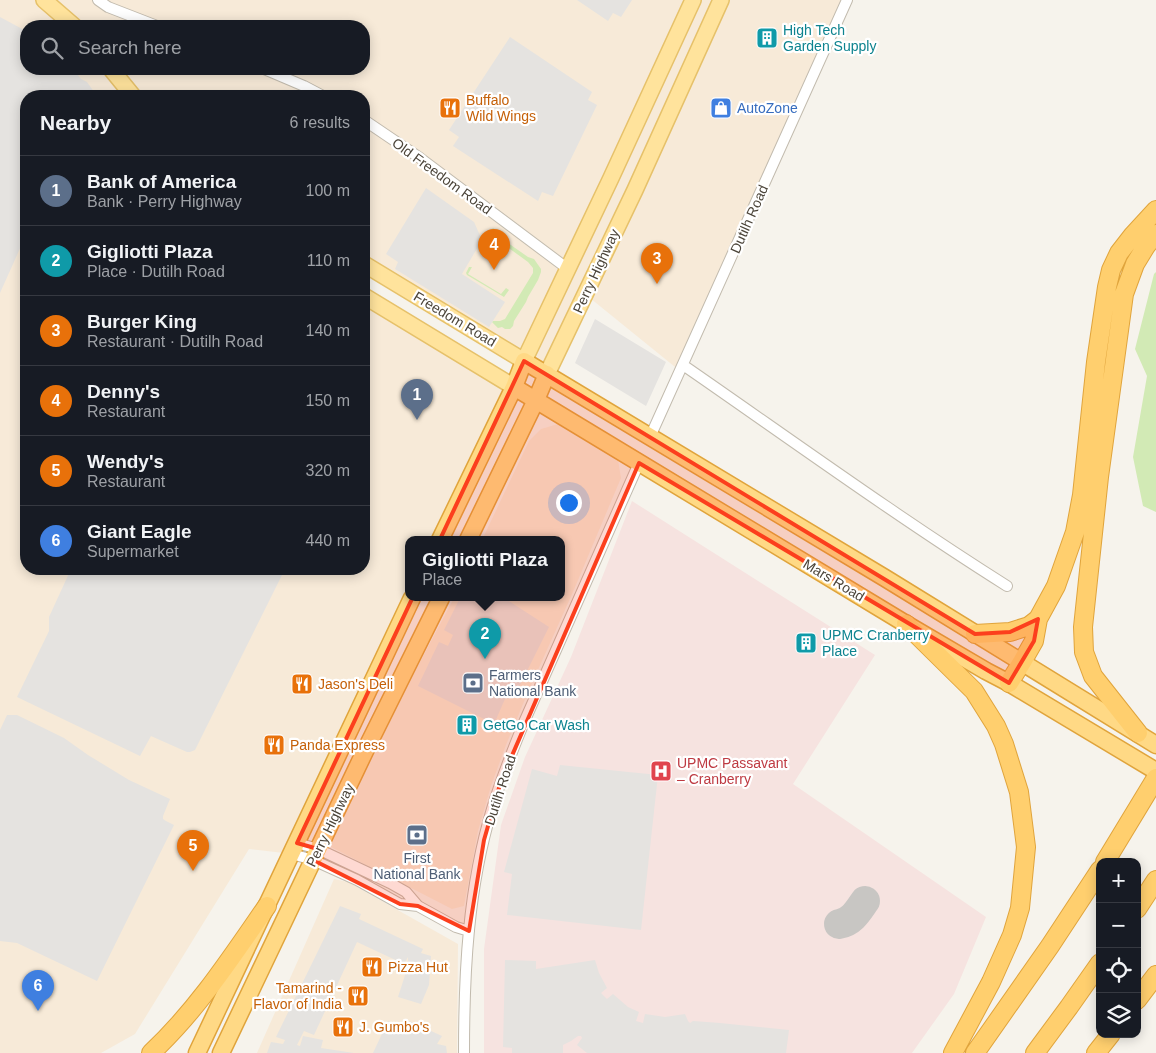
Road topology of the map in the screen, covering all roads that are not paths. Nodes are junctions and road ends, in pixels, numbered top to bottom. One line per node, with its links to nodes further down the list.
1 (44, 0): 6 (main road)
2 (98, 0): 7 (street)
3 (693, 0): 18 (main road, Perry Highway)
4 (721, 0): 22 (main road, Perry Highway)
5 (847, 0): 21 (street, Dutilh Road)
6 (67, 20)
7 (142, 20)
8 (116, 75): 11 (main road)
9 (278, 75): 10 (street)
10 (304, 86): 12 (street); 13 (street)
11 (128, 90)
12 (302, 90)
13 (312, 90)
14 (370, 124): 18 (street, Old Freedom Road)
15 (1156, 210): 32 (highway)
16 (1156, 234): 37 (highway)
17 (370, 268): 20 (main road, Freedom Road)
18 (568, 269): 20 (main road, Perry Highway)
19 (370, 300): 23 (main road, Freedom Road)
20 (524, 361): 22 (highway, Freedom Road); 23 (highway, Perry Highway)
21 (683, 365): 25 (street, Dutilh Road); 29 (street)
22 (547, 374): 24 (highway, Perry Highway); 25 (highway, Mars Road)
23 (514, 387): 24 (highway, Mars Road); 27 (highway, Perry Highway)
24 (536, 400): 26 (highway, Mars Road); 28 (highway, Perry Highway)
25 (650, 436): 34 (highway, Mars Road)
26 (639, 463): 33 (highway, Mars Road); 48 (street, Dutilh Road)
27 (442, 536)
28 (470, 536)
29 (1007, 586)
30 (411, 601): 41 (highway, Perry Highway)
31 (440, 601): 42 (highway, Perry Highway)
32 (1038, 619): 34 (highway); 35 (highway)
33 (906, 624): 36 (highway, Mars Road); 57 (highway)
34 (975, 634): 35 (highway, Mars Road)
35 (1022, 662): 36 (highway); 37 (highway, Mars Road)
36 (1009, 682): 39 (highway, Mars Road)
37 (1138, 733): 38 (highway, Mars Road)
38 (1155, 744)
39 (1149, 767)
40 (1156, 778): 43 (highway)
41 (294, 849): 42 (street); 47 (highway, Perry Highway)
42 (315, 854): 48 (street); 55 (highway, Perry Highway)
43 (1107, 858)
44 (1096, 876): 58 (highway)
45 (1156, 880): 46 (highway)
46 (1141, 903)
47 (267, 906): 53 (highway); 54 (highway, Perry Highway)
48 (469, 931): 56 (street, Dutilh Road)
49 (1096, 969): 59 (highway)
50 (1156, 975): 51 (highway)
51 (1141, 995)
52 (1108, 1038): 60 (highway)
53 (150, 1053)
54 (197, 1053)
55 (221, 1053)
56 (464, 1053)
57 (953, 1053)
58 (975, 1053)
59 (1034, 1053)
60 (1096, 1053)

